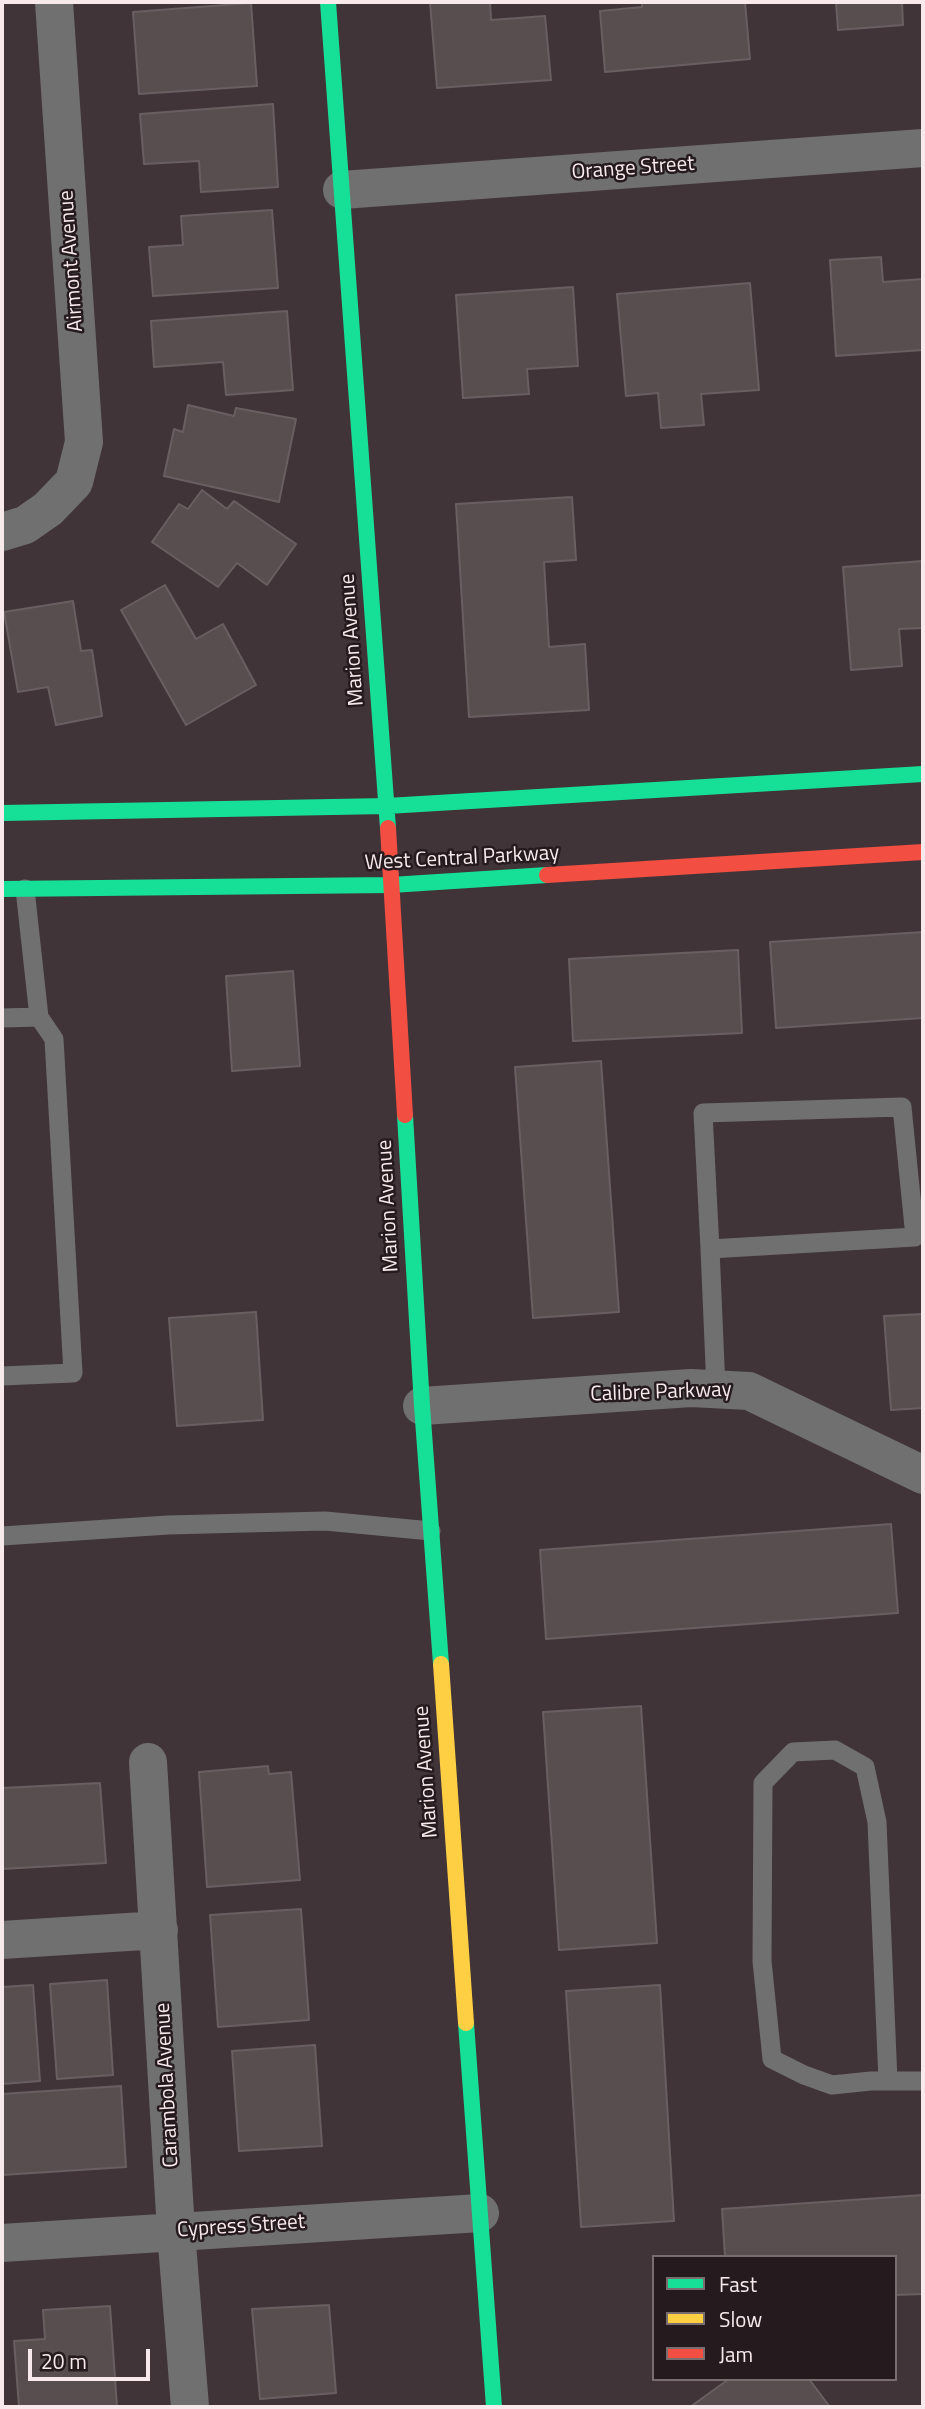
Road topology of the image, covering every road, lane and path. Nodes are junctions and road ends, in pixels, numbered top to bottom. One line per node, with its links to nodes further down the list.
1 (54, 2): 5 (street, Airmont Avenue)
2 (328, 2): 4 (street, Marion Avenue)
3 (923, 148): 4 (street, Orange Street)
4 (342, 190): 7 (street, Marion Avenue)
5 (2, 532)
6 (923, 774): 7 (street)
7 (387, 806): 8 (street); 10 (street, Marion Avenue)
8 (2, 813)
9 (923, 852): 10 (street, West Central Parkway)
10 (391, 885): 12 (street, West Central Parkway); 18 (street, Marion Avenue)
11 (2, 889): 12 (street, West Central Parkway)
12 (25, 889): 13 (lane)
13 (39, 1017): 14 (lane); 16 (lane)
14 (2, 1018)
15 (710, 1249): 15 (lane); 17 (lane)
16 (2, 1376)
17 (716, 1389): 18 (street, Calibre Parkway); 19 (street, Calibre Parkway)
18 (422, 1406): 20 (street, Marion Avenue)
19 (923, 1475)
20 (431, 1531): 21 (lane); 27 (street, Marion Avenue)
21 (2, 1536)
22 (148, 1762): 23 (street, Carambola Avenue)
23 (159, 1930): 24 (street); 28 (street, Carambola Avenue)
24 (2, 1940)
25 (888, 2081): 25 (lane); 26 (lane)
26 (923, 2081)
27 (480, 2213): 28 (street, Cypress Street); 31 (street, Marion Avenue)
28 (176, 2231): 29 (street, Cypress Street); 30 (street, Carambola Avenue)
29 (2, 2243)
30 (190, 2407)
31 (494, 2407)

